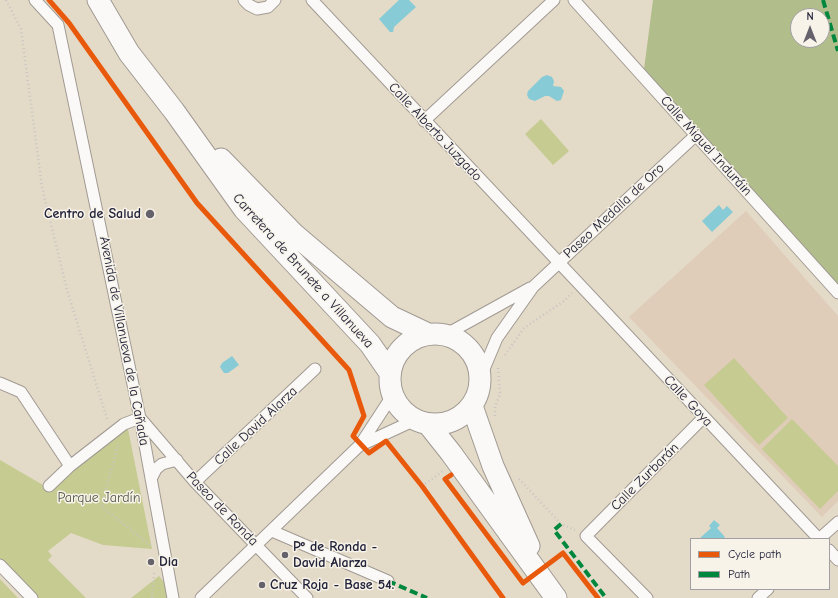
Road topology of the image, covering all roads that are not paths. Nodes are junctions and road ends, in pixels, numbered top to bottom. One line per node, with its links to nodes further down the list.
1 (35, 0): 22 (street, Avenida de Villanueva de la Cañada)
2 (98, 0): 8 (highway, Carretera de Brunete a Villanueva)
3 (244, 0): 7 (street)
4 (312, 0): 9 (street, Calle Alberto Juzgado)
5 (554, 0): 9 (street)
6 (574, 0): 10 (street, Calle Miguel Induráin)
7 (272, 4)
8 (174, 110): 14 (highway, Carretera de Brunete a Villanueva); 16 (highway, Carretera de Brunete a Villanueva)
9 (424, 121): 11 (street, Calle Alberto Juzgado)
10 (696, 135): 11 (street, Paseo Medalla de Oro); 13 (street, Calle Miguel Induráin)
11 (558, 263): 12 (street, Paseo Medalla de Oro); 21 (street, Calle Goya)
12 (532, 287): 14 (street, Paseo Medalla de Oro); 17 (street, Paseo Medalla de Oro)
13 (838, 293)
14 (436, 334): 16 (highway); 17 (highway)
15 (315, 369): 28 (street, Calle David Alarza)
16 (390, 373): 19 (highway)
17 (481, 376): 20 (highway)
18 (0, 383): 26 (street)
19 (392, 396): 23 (highway); 24 (street)
20 (472, 406): 23 (highway); 40 (highway)
21 (704, 417): 32 (street, Calle Goya); 45 (street, Calle Zurbarán)
22 (140, 418): 25 (street, Paseo de Ronda); 26 (street); 27 (street, Avenida de Villanueva de la Cañada)
23 (421, 422): 24 (street); 40 (highway)
24 (360, 445): 31 (street)
25 (177, 460): 27 (street); 28 (street, Paseo de Ronda)
26 (70, 466): 29 (street)
27 (151, 479): 42 (street, Avenida de Villanueva de la Cañada)
28 (195, 482): 34 (street, Paseo de Ronda)
29 (49, 486)
30 (838, 522): 33 (street)
31 (272, 530): 34 (street); 38 (street)
32 (818, 538)
33 (820, 538)
34 (257, 545): 43 (street); 44 (street, Paseo de Ronda)
35 (830, 551): 36 (street)
36 (838, 560)
37 (0, 565): 41 (street)
38 (388, 581)
39 (767, 590): 46 (street)
40 (552, 593)
41 (32, 598)
42 (173, 598)
43 (201, 598)
44 (306, 598)
45 (647, 598)
46 (758, 598)

